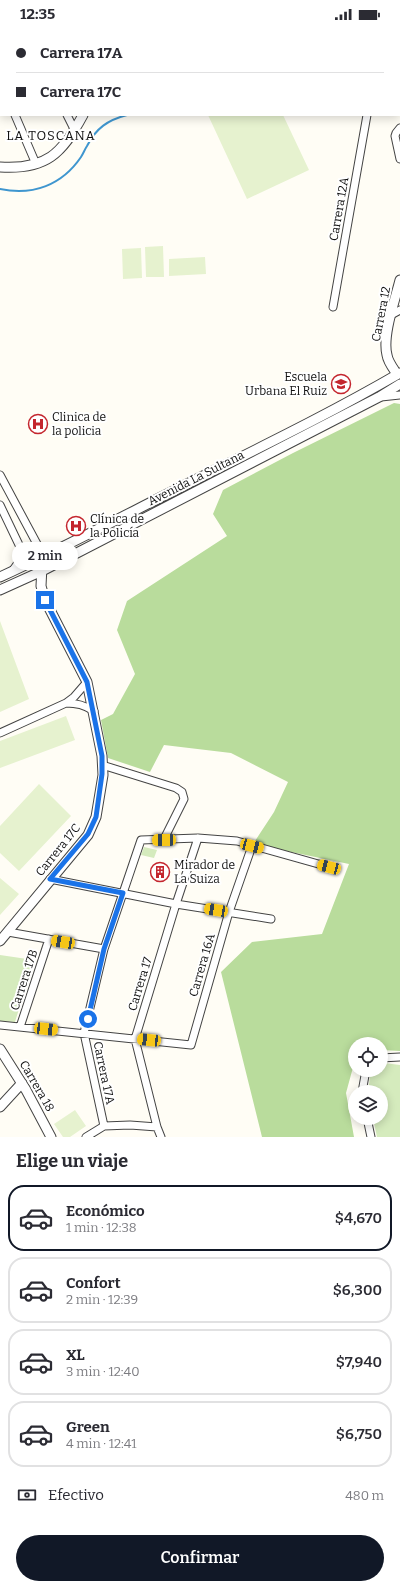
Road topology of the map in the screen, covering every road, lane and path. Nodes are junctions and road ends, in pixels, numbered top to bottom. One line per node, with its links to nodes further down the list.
1 (15, 116): 8 (street)
2 (68, 116): 6 (street)
3 (82, 116): 6 (street)
4 (367, 116): 11 (street, Carrera 12A)
5 (398, 130): 7 (street)
6 (75, 131): 8 (street)
7 (400, 159)
8 (36, 164): 9 (street)
9 (0, 168)
10 (400, 280): 13 (street, Carrera 12)
11 (333, 307)
12 (400, 310): 13 (street)
13 (391, 315): 14 (street, Carrera 12)
14 (399, 374): 18 (street, Avenida La Sultana)
15 (400, 384): 17 (street, Avenida La Sultana)
16 (400, 395): 17 (street)
17 (379, 397): 19 (street, Avenida La Sultana)
18 (354, 398): 19 (street); 22 (street, Avenida La Sultana)
19 (359, 407): 23 (street, Avenida La Sultana)
20 (0, 475): 22 (street)
21 (0, 505): 24 (street)
22 (44, 557): 23 (street, Carrera 17C); 24 (street, Avenida La Sultana)
23 (42, 571): 26 (street, Avenida La Sultana); 27 (street, Carrera 17C)
24 (10, 572): 25 (street, Avenida La Sultana)
25 (0, 577)
26 (0, 590)
27 (87, 682): 28 (street); 29 (street, Carrera 17C)
28 (66, 703): 29 (street); 30 (street)
29 (94, 711): 31 (street, Carrera 17C)
30 (0, 732)
31 (102, 765): 33 (street); 36 (street, Carrera 17C)
32 (198, 838): 33 (street); 34 (street); 38 (street, Carrera 17)
33 (164, 840): 37 (street, Carrera 17A)
34 (252, 846): 35 (street); 39 (street, Carrera 16A)
35 (329, 867)
36 (50, 879): 37 (street); 41 (street, Carrera 17C)
37 (123, 893): 38 (street); 44 (street, Carrera 17A)
38 (176, 904): 39 (street); 48 (street, Carrera 17)
39 (229, 912): 40 (street); 48 (street, Carrera 16A)
40 (271, 920)
41 (8, 932): 42 (street); 43 (street, Carrera 17C)
42 (49, 939): 44 (street); 46 (street, Carrera 17B)
43 (0, 941)
44 (104, 949): 47 (street, Carrera 17A)
45 (0, 1025): 46 (street)
46 (20, 1027): 47 (street)
47 (84, 1033): 48 (street); 55 (street, Carrera 17A)
48 (134, 1039): 56 (street)
49 (0, 1048): 52 (street, Carrera 18)
50 (400, 1057): 51 (street)
51 (388, 1058)
52 (22, 1083): 53 (street); 57 (street, Carrera 18)
53 (0, 1107)
54 (368, 1125): 60 (street)
55 (104, 1126): 56 (street); 58 (street)
56 (156, 1127): 59 (street)
57 (51, 1137)
58 (86, 1137)
59 (161, 1137)
60 (371, 1137)

